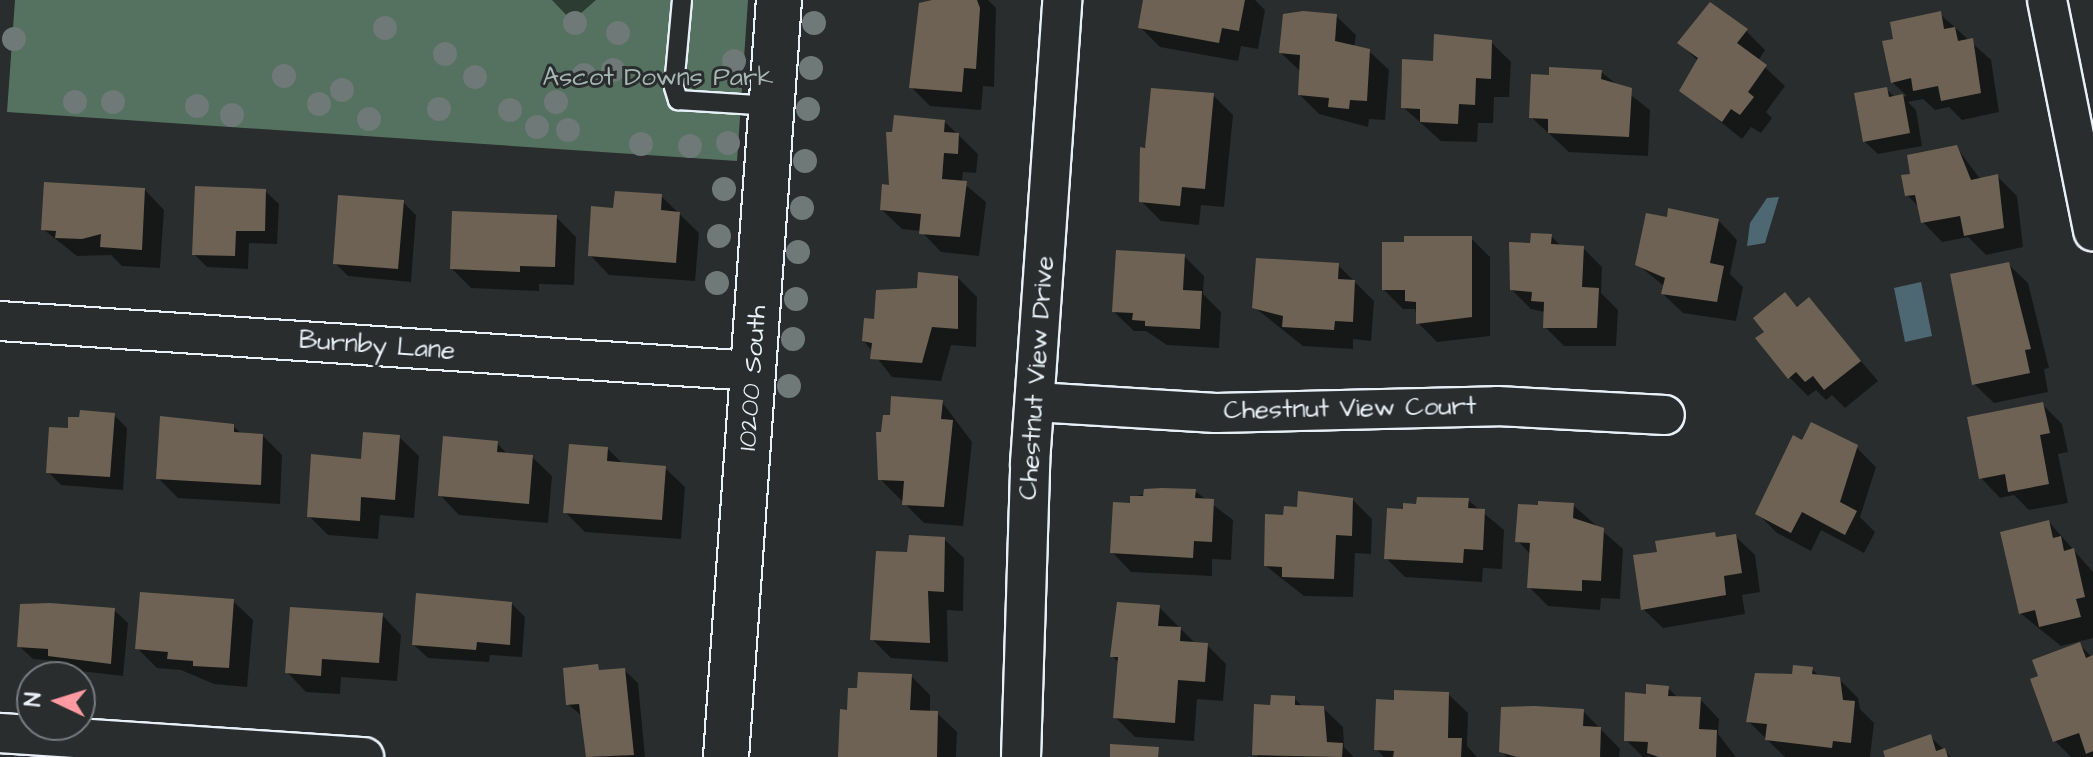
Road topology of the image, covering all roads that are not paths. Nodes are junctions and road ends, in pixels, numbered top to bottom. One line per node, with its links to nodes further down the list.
1 (682, 0): 5 (lane)
2 (779, 0): 5 (street, 10200 South)
3 (1062, 0): 10 (street, Chestnut View Drive)
4 (2047, 0): 6 (street)
5 (772, 106): 9 (street, 10200 South)
6 (2080, 106): 7 (street)
7 (2093, 231)
8 (0, 321): 9 (street, Burnby Lane)
9 (753, 371): 14 (street, 10200 South)
10 (1035, 402): 11 (street, Chestnut View Court); 15 (street, Chestnut View Drive)
11 (1665, 415)
12 (0, 733): 13 (street)
13 (364, 757)
14 (726, 757)
15 (1021, 757)

